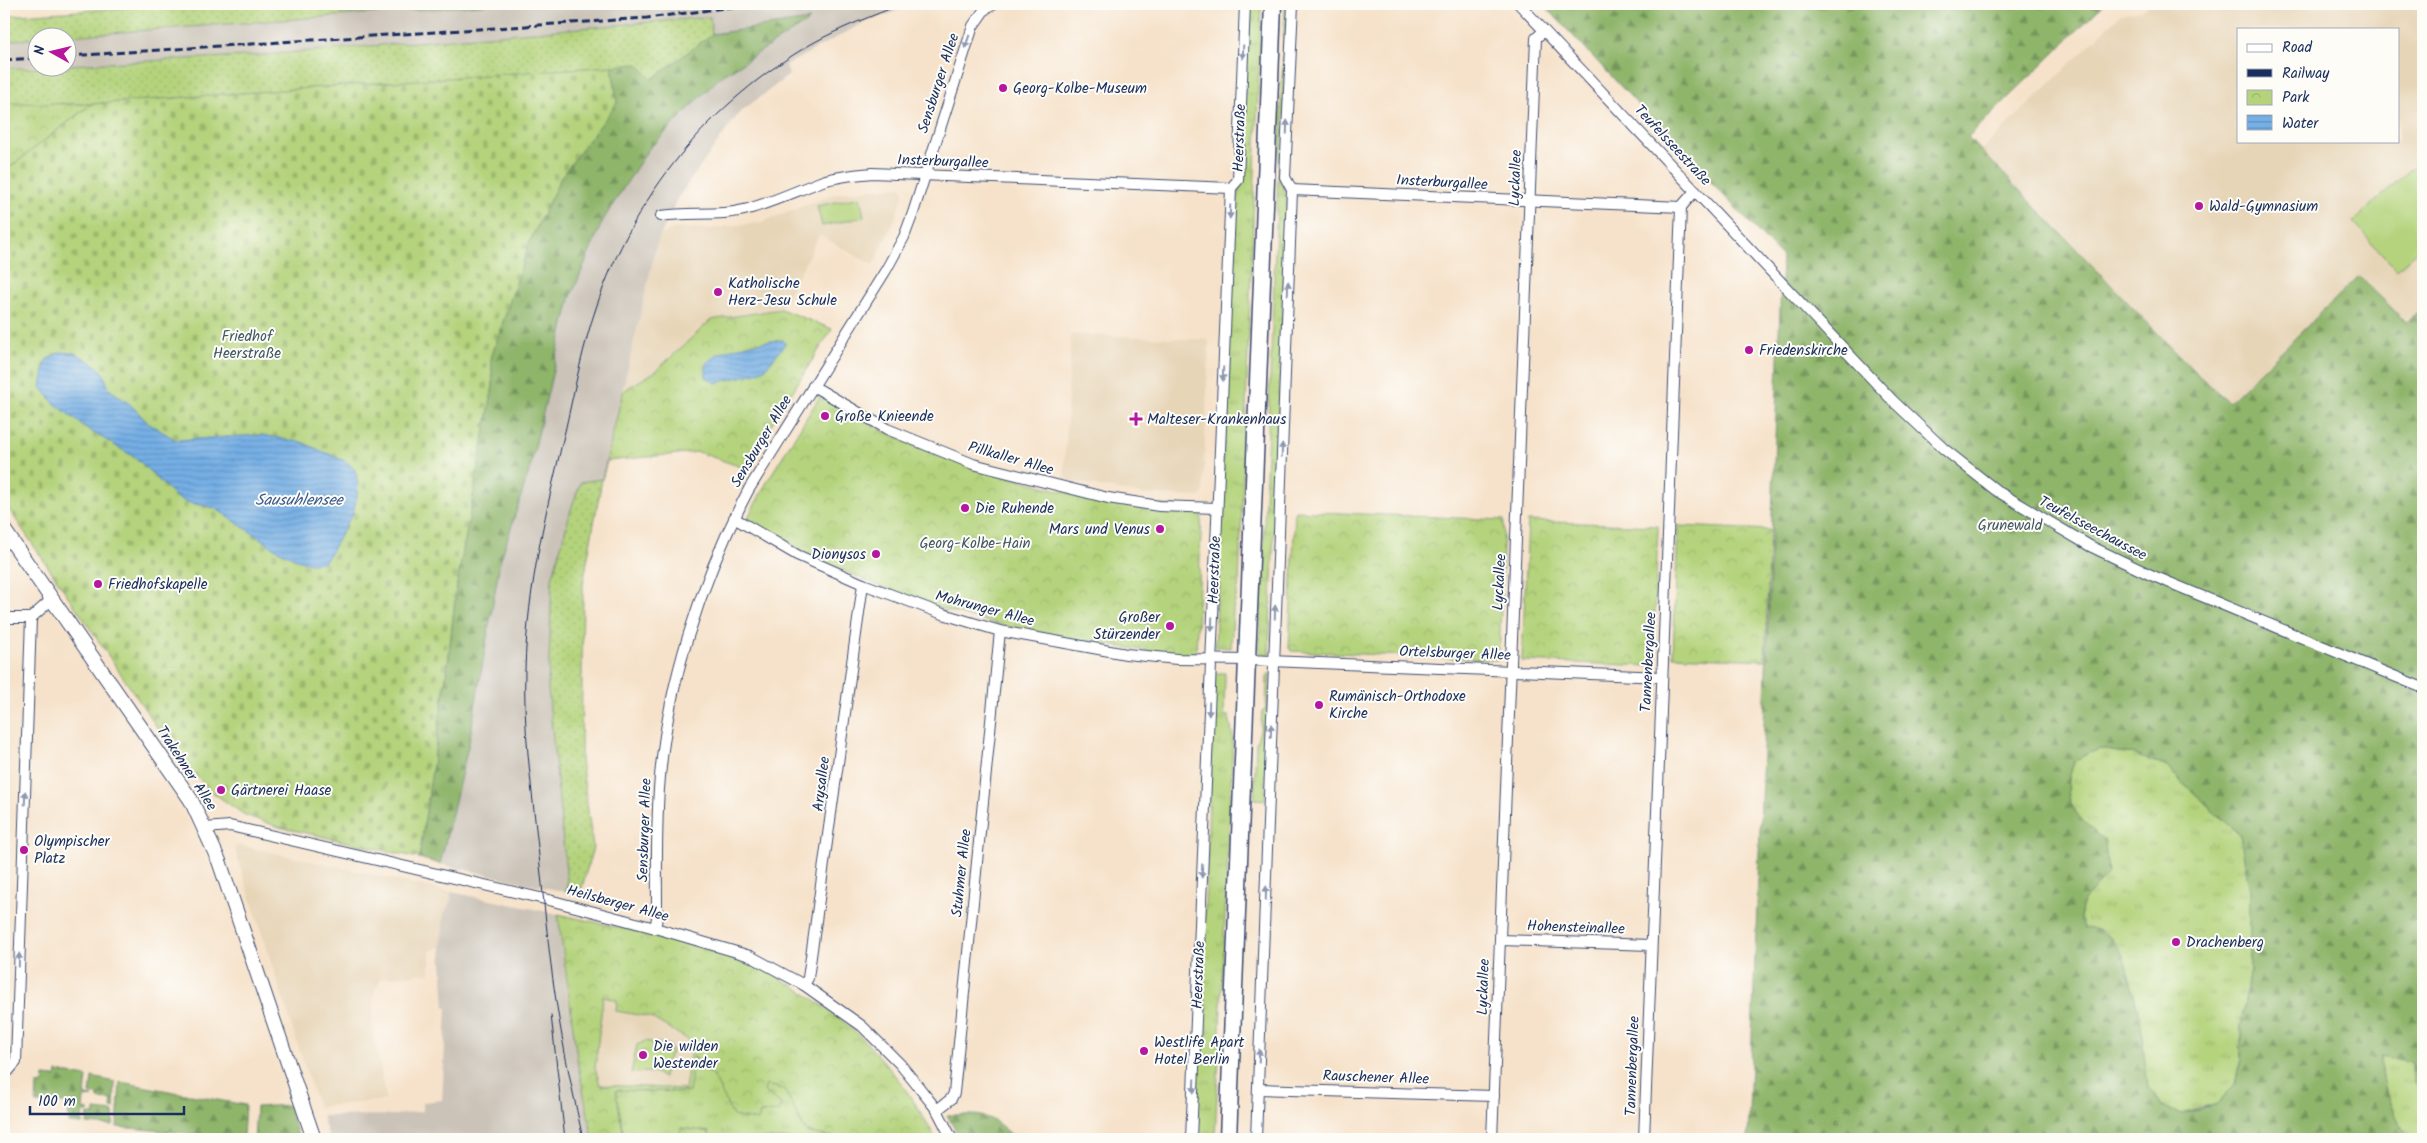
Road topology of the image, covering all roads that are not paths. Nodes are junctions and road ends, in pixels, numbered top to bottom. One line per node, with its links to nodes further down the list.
1 (995, 4): 7 (street, Sensburger Allee, one-way to 7)
2 (1245, 4): 8 (street, Heerstraße, one-way to 8)
3 (1273, 4): 25 (main road, Heerstraße)
4 (1293, 4): 9 (street, one-way to 4)
5 (1519, 4): 6 (street, Teufelsseestraße)
6 (1544, 31): 10 (street, Teufelsseestraße); 11 (street, Lyckallee)
7 (925, 175): 8 (street, Insterburgallee); 13 (street, Insterburgallee); 15 (street, Sensburger Allee)
8 (1231, 188): 16 (street, Heerstraße, one-way to 16)
9 (1292, 190): 11 (street, Insterburgallee); 26 (street, one-way to 9)
10 (1696, 191): 12 (street); 14 (street, Teufelsseestraße)
11 (1529, 201): 12 (street, Insterburgallee); 27 (street, Lyckallee)
12 (1681, 207): 28 (street, Tannenbergallee)
13 (661, 216)
14 (1805, 307): 29 (street, Teufelsseechaussee)
15 (812, 386): 16 (street, Pillkaller Allee); 17 (street, Sensburger Allee)
16 (1217, 508): 24 (street, Heerstraße, one-way to 24)
17 (734, 518): 19 (street, Mohrunger Allee); 31 (street, Sensburger Allee)
18 (4, 530): 20 (main road, Trakehner Allee)
19 (863, 584): 23 (street, Mohrunger Allee); 34 (street, Arysallee)
20 (52, 599): 22 (street); 30 (main road, Trakehner Allee)
21 (4, 618): 22 (street)
22 (31, 618): 35 (street, one-way to 22)
23 (1000, 631): 24 (street, Mohrunger Allee); 38 (street, Stuhmer Allee)
24 (1211, 660): 25 (street, Mohrunger Allee); 41 (street, Heerstraße, one-way to 41)
25 (1248, 660): 26 (street, Ortelsburger Allee); 42 (main road, Heerstraße)
26 (1274, 661): 27 (street, Ortelsburger Allee); 36 (street, one-way to 26)
27 (1511, 671): 28 (street, Ortelsburger Allee); 32 (street, Lyckallee)
28 (1662, 678): 33 (street, Tannenbergallee)
29 (2423, 688)
30 (205, 828): 31 (street, Heilsberger Allee); 39 (main road, Trakehner Allee)
31 (655, 928): 34 (street, Heilsberger Allee)
32 (1500, 940): 33 (street, Hohensteinallee); 37 (street, Lyckallee)
33 (1651, 944): 45 (street, Tannenbergallee)
34 (804, 986): 38 (street, Heilsberger Allee)
35 (4, 1076)
36 (1258, 1089): 37 (street, Rauschener Allee); 43 (street)
37 (1494, 1096): 44 (street, Lyckallee)
38 (937, 1110): 40 (street, Heilsberger Allee)
39 (314, 1139)
40 (952, 1139)
41 (1192, 1139)
42 (1228, 1139)
43 (1256, 1139)
44 (1492, 1139)
45 (1644, 1139)

